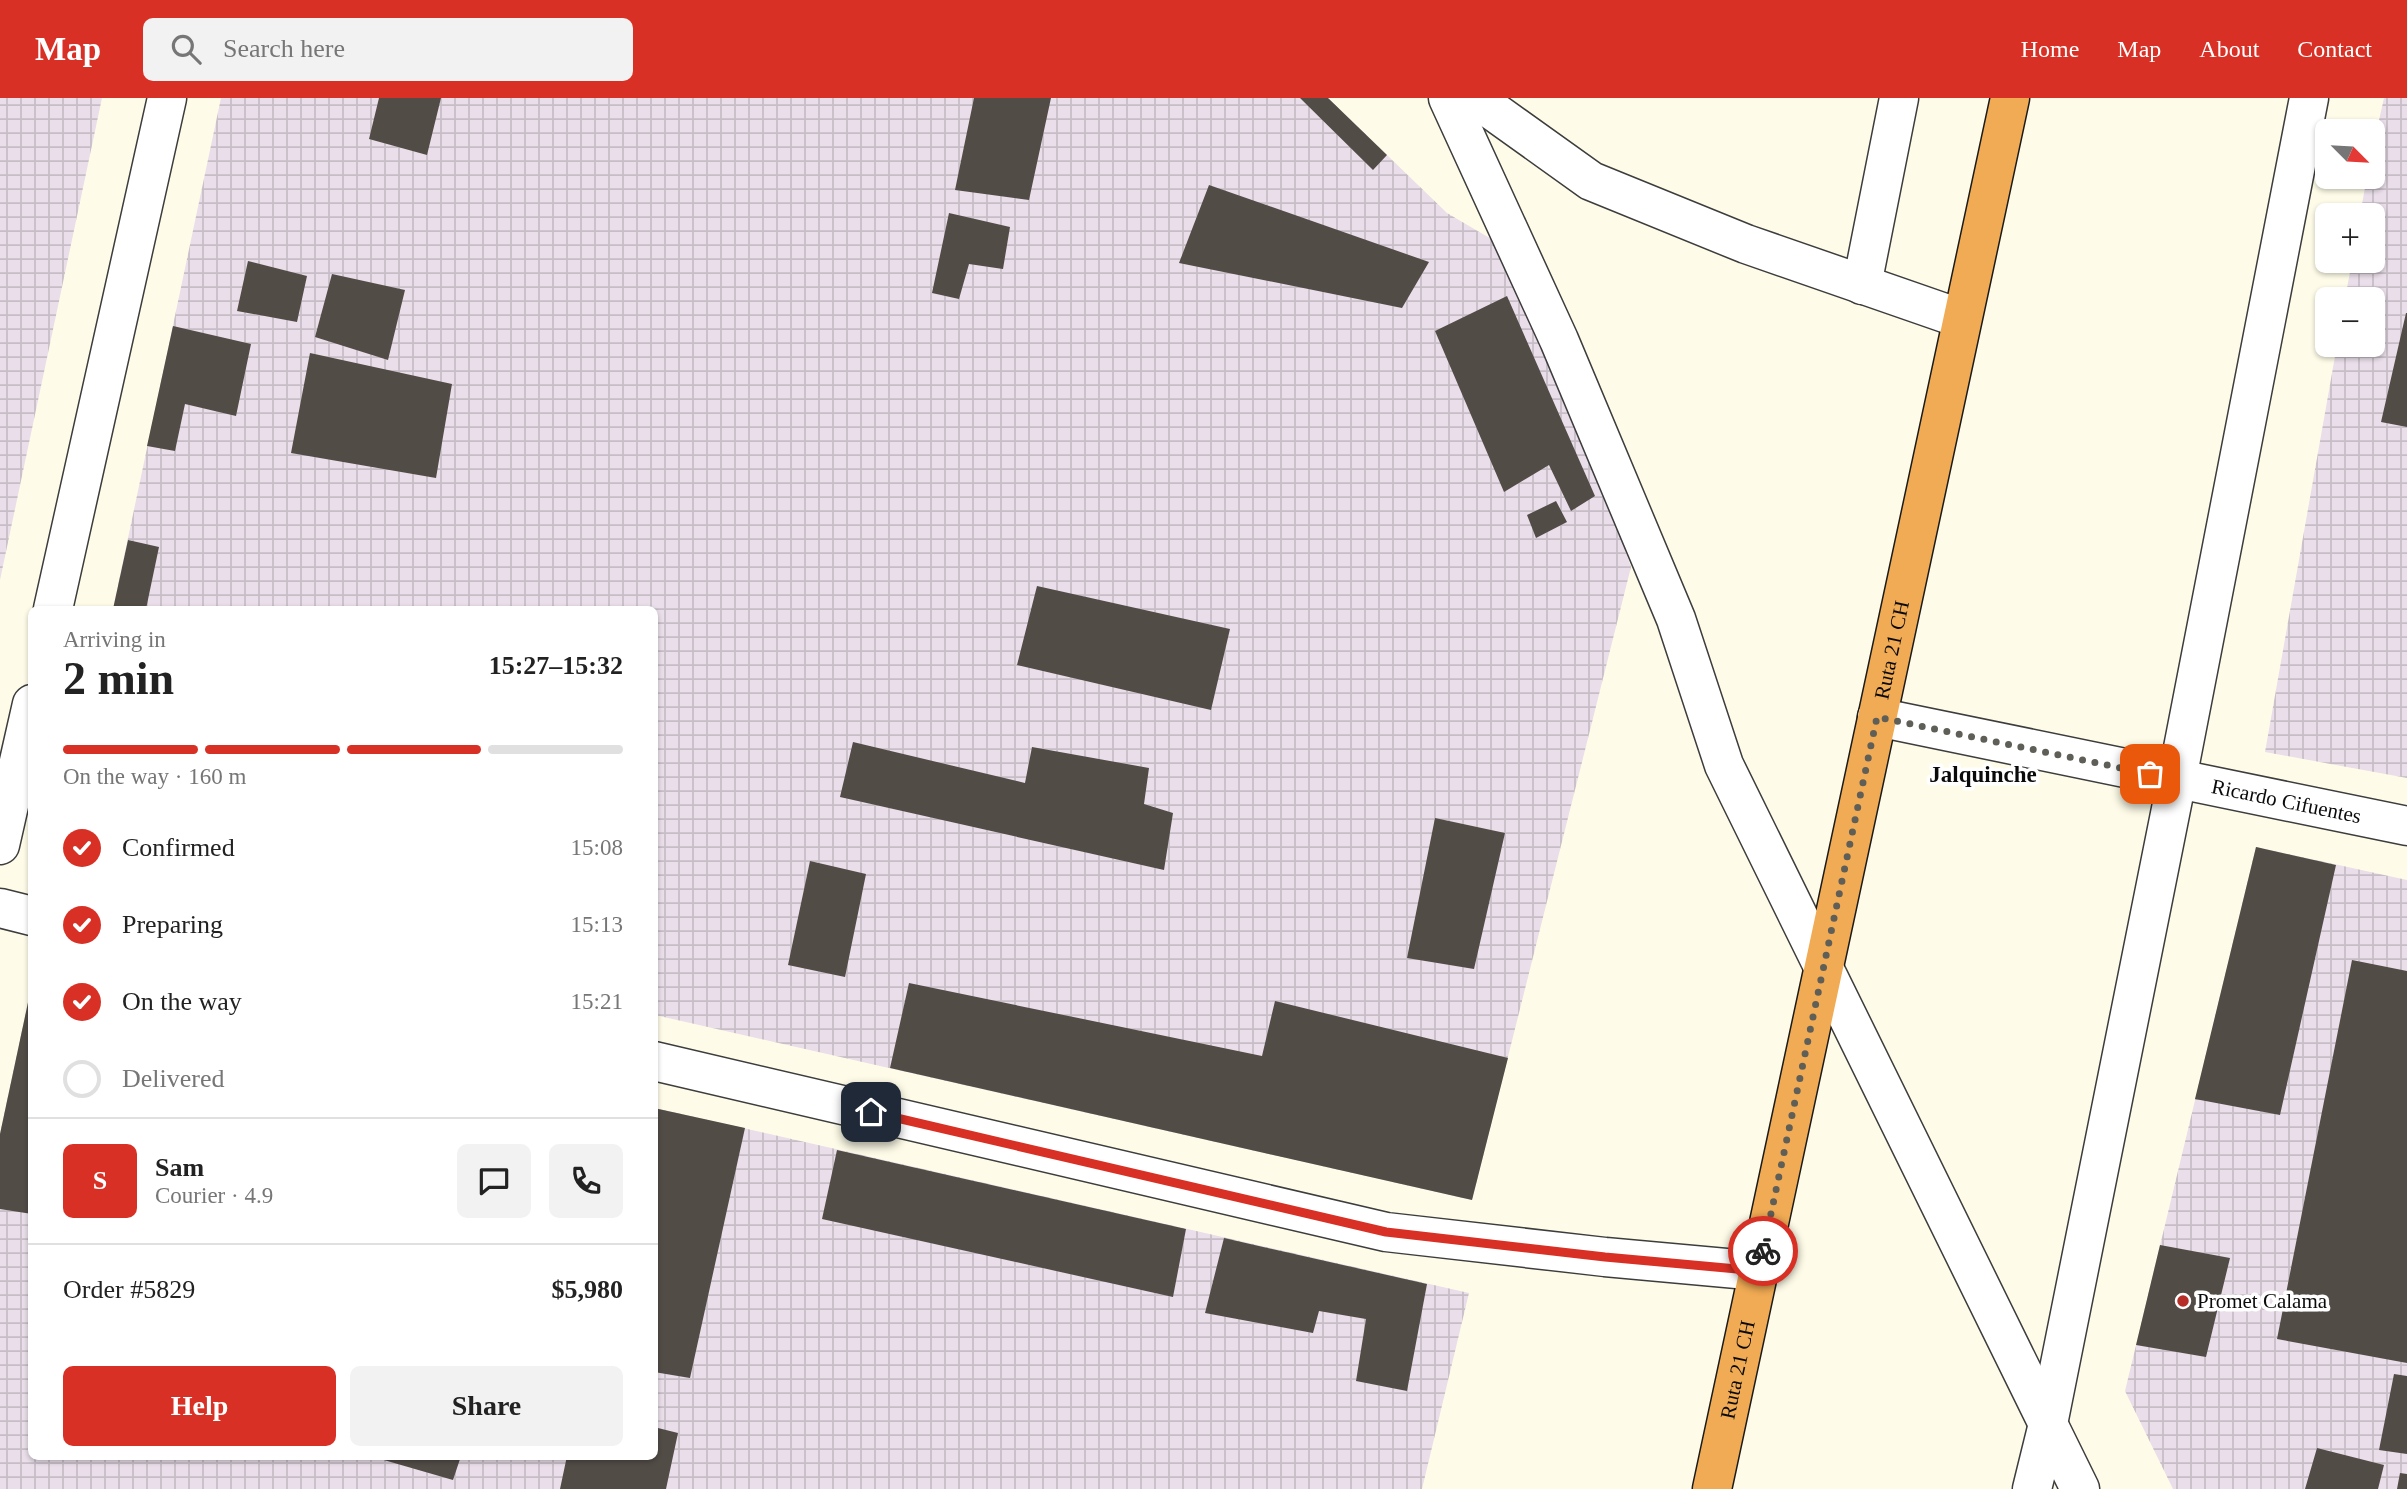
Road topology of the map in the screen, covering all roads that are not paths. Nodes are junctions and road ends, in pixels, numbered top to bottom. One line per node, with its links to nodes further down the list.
1 (167, 98): 9 (street)
2 (1448, 98): 17 (street)
3 (1475, 98): 7 (street)
4 (1899, 98): 7 (street)
5 (2010, 98): 8 (highway, Ruta 21 CH)
6 (2309, 98): 12 (street)
7 (1862, 285): 8 (street)
8 (1962, 319): 10 (highway, Ruta 21 CH)
9 (54, 606)
10 (1877, 717): 12 (street, Ricardo Cifuentes); 17 (highway, Ruta 21 CH)
11 (28, 722): 14 (street)
12 (2178, 779): 13 (street, Ricardo Cifuentes); 20 (street)
13 (2407, 826)
14 (0, 845)
15 (0, 908): 16 (street)
16 (28, 915)
17 (1825, 967): 19 (highway, Ruta 21 CH); 20 (street)
18 (658, 1062): 19 (street)
19 (1759, 1271): 21 (highway, Ruta 21 CH)
20 (2048, 1424): 22 (street); 23 (street)
21 (1712, 1489)
22 (2032, 1489)
23 (2080, 1489)

